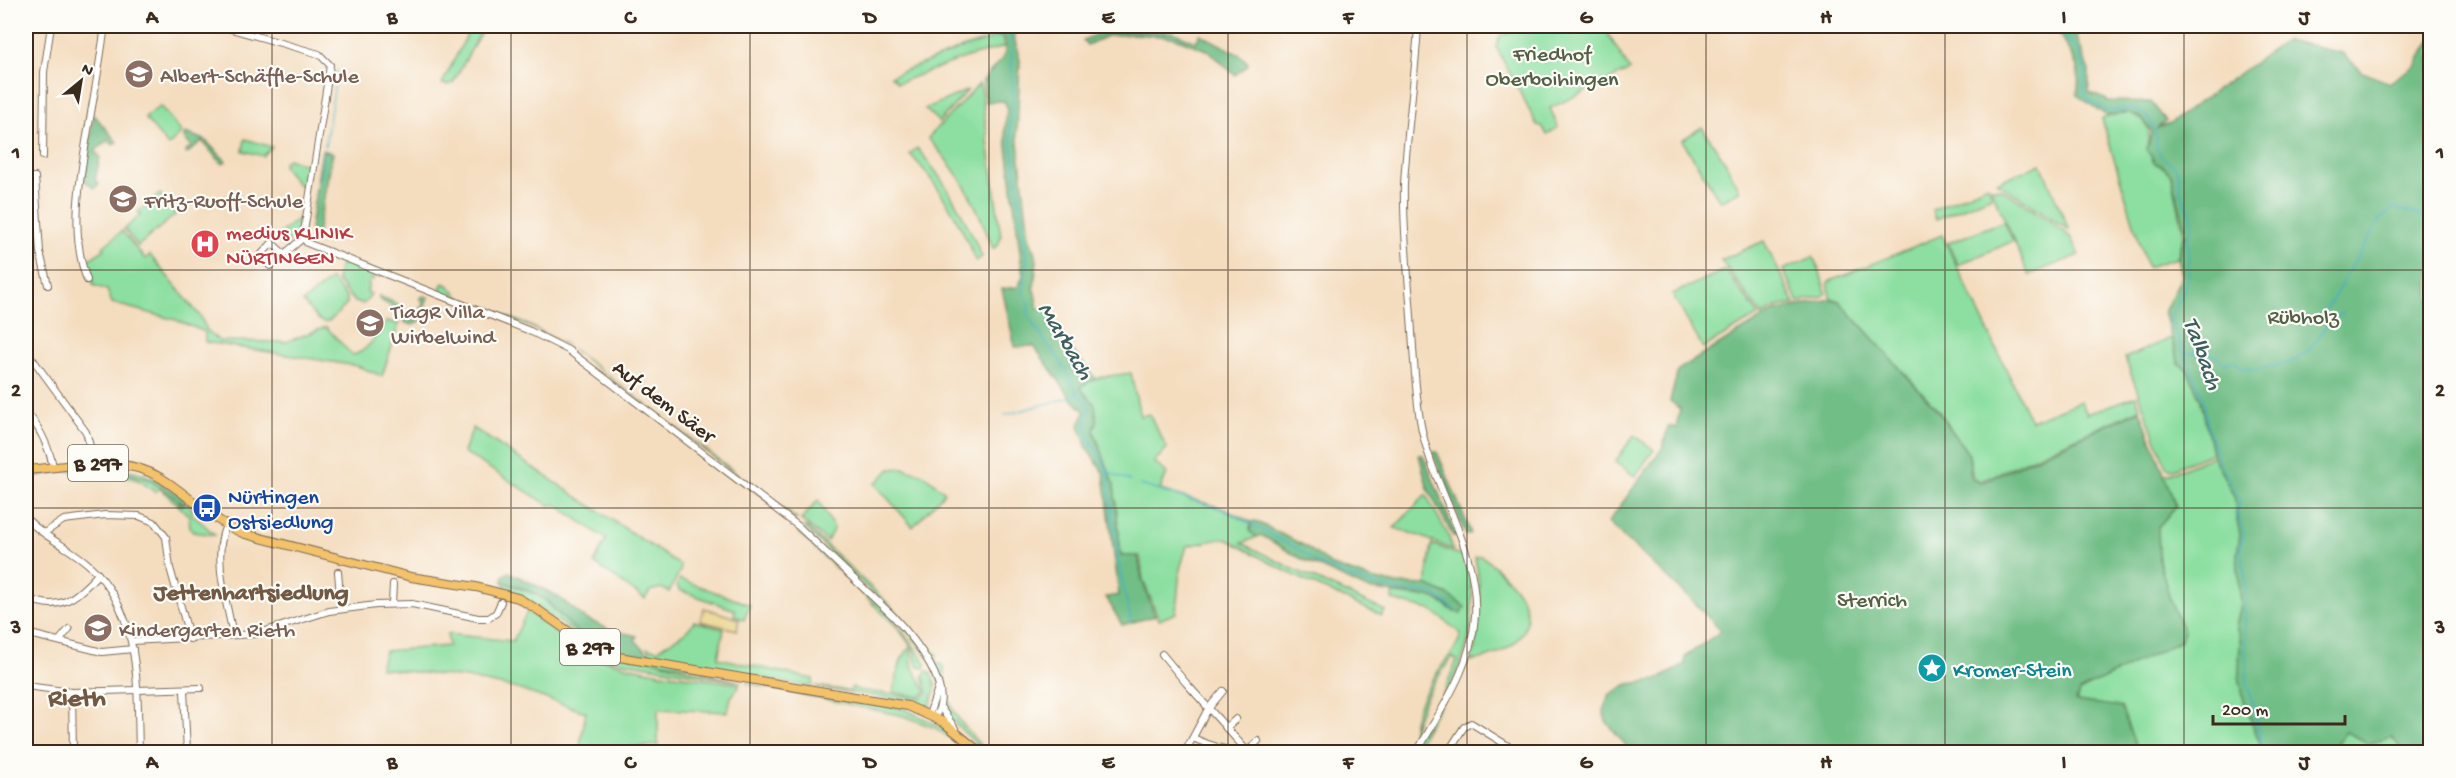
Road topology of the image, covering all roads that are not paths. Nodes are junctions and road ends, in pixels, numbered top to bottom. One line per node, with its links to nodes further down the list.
1 (51, 26): 5 (street)
2 (105, 26): 9 (street)
3 (221, 26): 7 (street)
4 (1418, 26): 57 (street)
5 (43, 156)
6 (26, 177): 10 (street)
7 (303, 238): 8 (street); 36 (street, Auf dem Säer)
8 (284, 254)
9 (87, 280)
10 (48, 285)
11 (26, 350): 13 (street)
12 (26, 411): 14 (street)
13 (95, 463): 14 (main road, B 297); 19 (main road, B 297)
14 (54, 466): 15 (main road, B 297)
15 (44, 468): 16 (main road, B 297); 17 (main road, B 297)
16 (26, 470)
17 (26, 475)
18 (26, 518): 20 (street)
19 (226, 525): 30 (street); 45 (main road, B 297)
20 (44, 533): 22 (street); 31 (street)
21 (338, 572): 27 (street)
22 (98, 574): 24 (street); 33 (street)
23 (393, 584): 26 (street)
24 (26, 597)
25 (501, 602): 26 (street)
26 (392, 604): 27 (street)
27 (341, 608): 30 (street)
28 (69, 629): 32 (street)
29 (26, 630): 32 (street)
30 (233, 635): 31 (street)
31 (190, 639): 33 (street)
32 (59, 641): 34 (street)
33 (132, 641): 34 (street)
34 (133, 649): 39 (street)
35 (1162, 654): 44 (street)
36 (938, 685): 43 (street, Auf dem Säer); 45 (street)
37 (26, 686): 42 (street)
38 (201, 688): 40 (street)
39 (137, 690): 40 (street); 42 (street); 53 (street)
40 (184, 690): 54 (street)
41 (1223, 691): 44 (street)
42 (72, 692): 52 (street)
43 (941, 708): 45 (street); 48 (street, Auf dem Säer)
44 (1208, 709): 47 (street); 49 (street)
45 (932, 716): 48 (main road, B 297)
46 (1236, 719): 47 (street)
47 (1226, 728): 51 (street)
48 (958, 733): 55 (main road, B 297)
49 (1193, 738): 51 (street); 56 (street)
50 (1258, 741): 51 (street)
51 (1247, 751)
52 (74, 753)
53 (139, 753)
54 (187, 753)
55 (980, 753)
56 (1185, 753)
57 (1417, 753)
58 (1448, 753): 59 (street)
59 (1518, 753)

